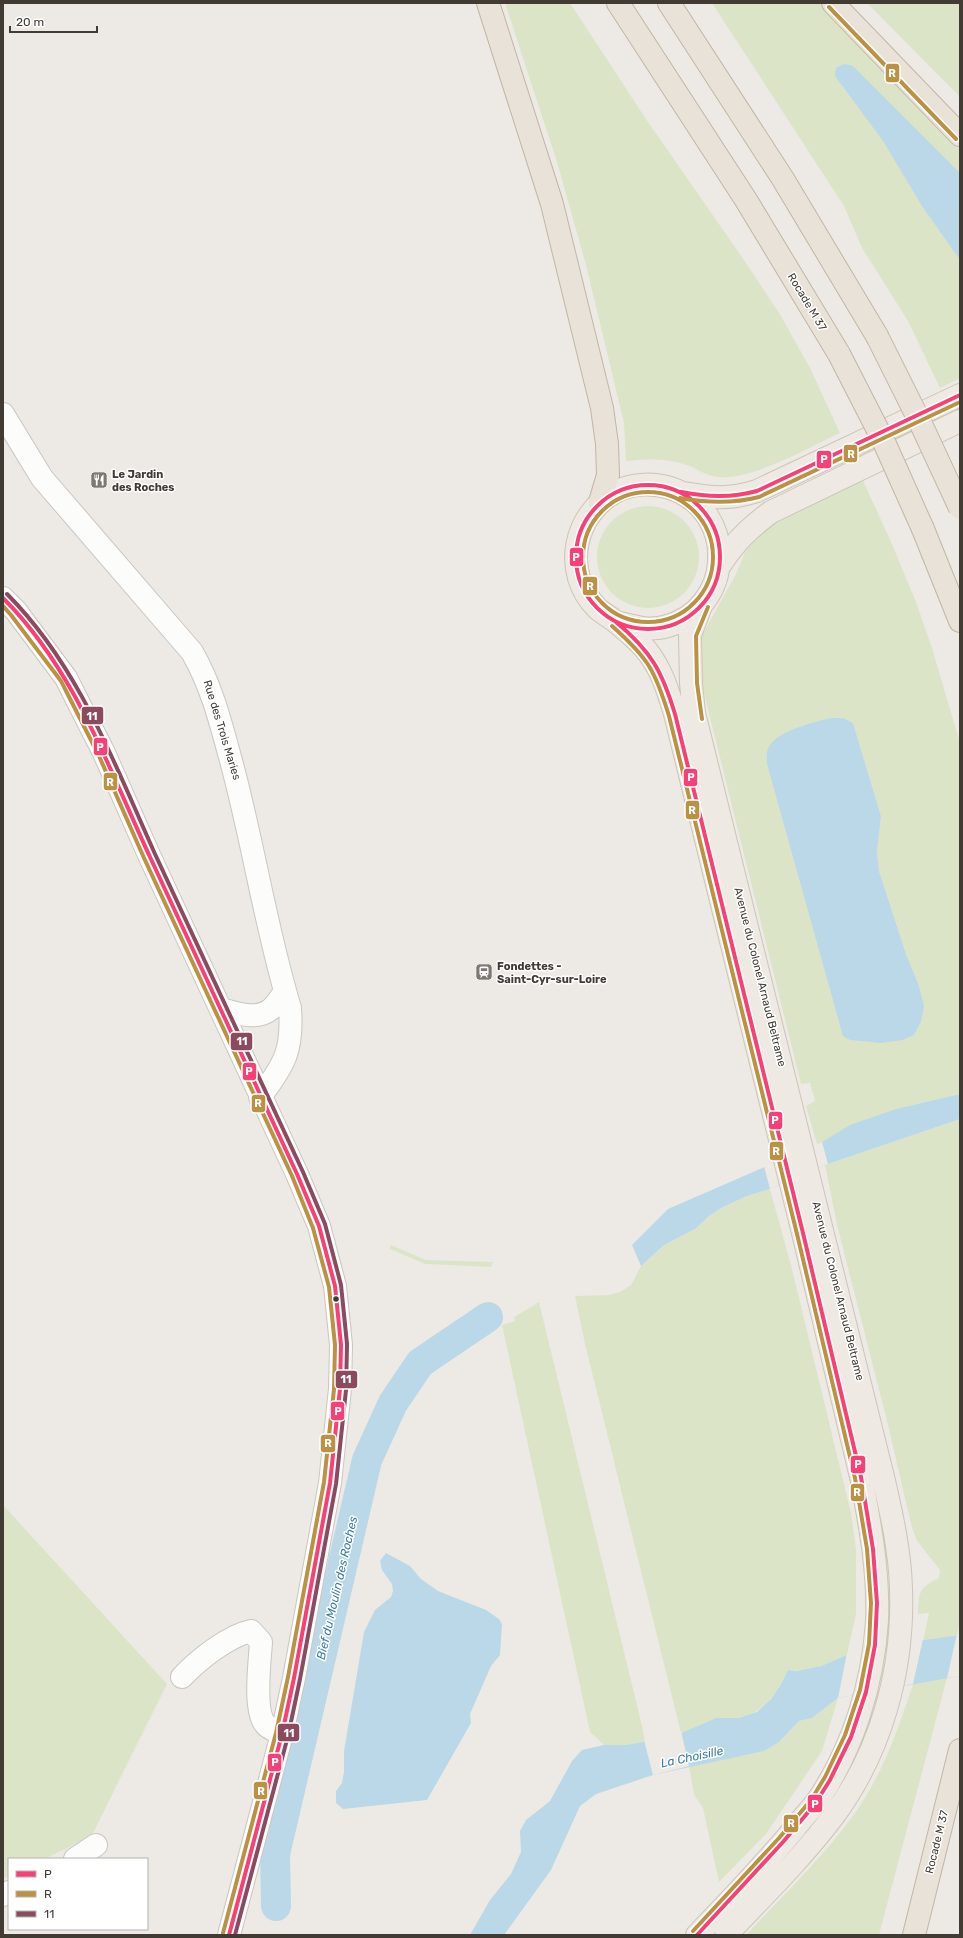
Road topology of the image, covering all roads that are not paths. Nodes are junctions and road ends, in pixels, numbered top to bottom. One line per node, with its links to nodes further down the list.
1 (488, 3): 10 (highway)
2 (618, 3): 15 (highway, Rocade M 37, bridge)
3 (669, 3): 11 (highway, bridge)
4 (833, 3): 5 (highway)
5 (960, 135)
6 (960, 395): 9 (main road)
7 (3, 414): 17 (street, Rue des Trois Maries)
8 (960, 421): 12 (main road)
9 (681, 492): 10 (main road, Avenue du Colonel Arnaud Beltrame); 12 (main road)
10 (600, 502): 16 (main road, Avenue du Colonel Arnaud Beltrame)
11 (960, 508)
12 (720, 565): 14 (main road)
13 (3, 598): 18 (street)
14 (702, 605): 16 (main road); 20 (main road, Avenue du Colonel Arnaud Beltrame)
15 (960, 621)
16 (616, 622): 20 (main road, Avenue du Colonel Arnaud Beltrame)
17 (285, 991): 18 (street); 19 (street, Rue des Trois Maries)
18 (221, 1009): 19 (street)
19 (260, 1097): 23 (street)
20 (794, 1154): 21 (main road, Avenue du Colonel Arnaud Beltrame)
21 (799, 1176): 28 (main road, Avenue du Colonel Arnaud Beltrame); 29 (main road, Avenue du Colonel Arnaud Beltrame)
22 (182, 1677): 23 (street)
23 (282, 1734): 27 (street)
24 (960, 1750): 30 (highway, Rocade M 37)
25 (96, 1845): 26 (street)
26 (76, 1858)
27 (229, 1935)
28 (698, 1935)
29 (726, 1935)
30 (914, 1935)

